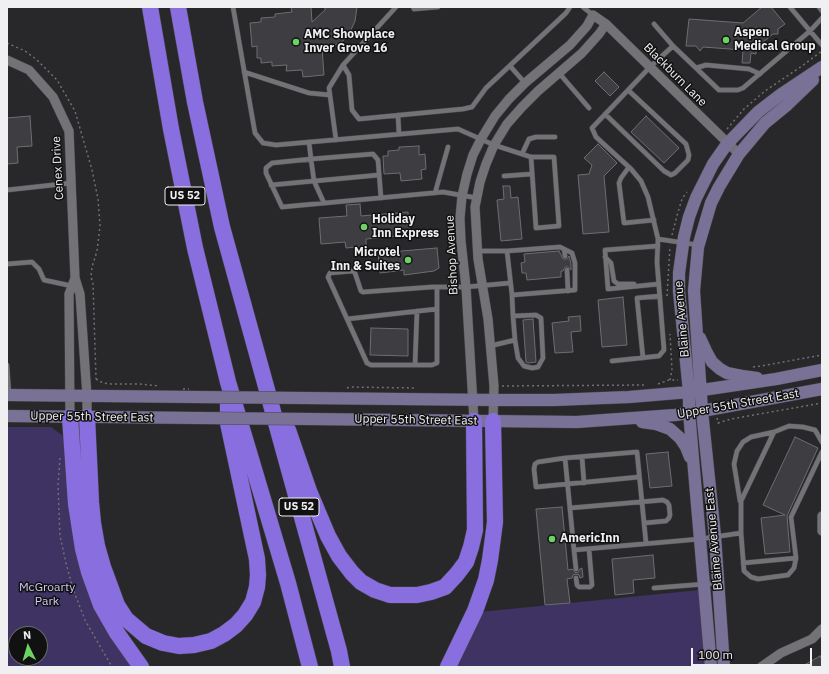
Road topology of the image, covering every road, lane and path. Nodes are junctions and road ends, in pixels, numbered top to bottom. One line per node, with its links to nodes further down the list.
1 (150, 7): 98 (highway, US 52)
2 (178, 7): 89 (highway, US 52)
3 (233, 7): 26 (lane)
4 (396, 7): 20 (lane)
5 (413, 7): 6 (lane)
6 (438, 7)
7 (570, 7): 21 (lane)
8 (583, 7): 12 (lane)
9 (790, 7): 16 (lane)
10 (819, 7): 11 (lane)
11 (822, 10)
12 (594, 15): 14 (street, Blackburn Lane); 29 (street, Bishop Avenue)
13 (822, 18): 16 (lane)
14 (606, 24): 22 (street, Blackburn Lane); 27 (street)
15 (654, 24): 18 (lane)
16 (810, 31): 17 (lane); 28 (lane)
17 (822, 45)
18 (673, 46): 22 (lane); 24 (lane)
19 (7, 60): 52 (street, Cenex Drive)
20 (343, 65): 31 (lane); 34 (lane)
21 (510, 66): 29 (lane); 34 (lane)
22 (650, 67): 30 (lane); 40 (street, Blackburn Lane)
23 (822, 67): 40 (street, Blaine Avenue)
24 (696, 68): 28 (lane); 28 (lane)
25 (822, 70): 44 (street, Blaine Avenue)
26 (244, 72): 31 (lane); 39 (lane)
27 (559, 73): 32 (lane); 41 (street)
28 (760, 74)
29 (525, 83): 37 (street, Bishop Avenue)
30 (628, 90): 33 (lane); 33 (lane)
31 (330, 95): 38 (lane)
32 (589, 108)
33 (605, 114): 47 (lane)
34 (398, 115): 35 (lane)
35 (399, 134): 37 (lane); 38 (lane)
36 (555, 137): 43 (lane)
37 (481, 139): 41 (lane); 56 (street, Bishop Avenue)
38 (336, 140): 39 (lane)
39 (309, 142): 46 (lane)
40 (727, 144): 44 (street, Blackburn Lane); 62 (street, Blaine Avenue)
41 (494, 145): 43 (lane); 58 (street)
42 (448, 147): 55 (lane)
43 (522, 154): 45 (lane)
44 (739, 154): 63 (street, Blaine Avenue)
45 (530, 157): 48 (lane); 48 (lane)
46 (311, 159): 49 (lane); 51 (lane); 53 (lane)
47 (629, 167): 60 (lane); 60 (lane)
48 (532, 174): 50 (lane)
49 (379, 175): 51 (lane); 57 (lane)
50 (504, 176)
51 (314, 181): 53 (lane); 59 (lane)
52 (71, 183): 54 (lane); 72 (street, Cenex Drive)
53 (271, 185): 59 (lane)
54 (7, 190)
55 (435, 193): 56 (lane); 57 (lane)
56 (462, 196): 58 (lane); 78 (street, Bishop Avenue)
57 (381, 198): 59 (lane)
58 (477, 198): 66 (street)
59 (324, 203)
60 (654, 220): 61 (lane)
61 (658, 239): 62 (lane); 64 (lane)
62 (683, 242): 63 (lane); 102 (street, Blaine Avenue)
63 (698, 245): 86 (street, Blaine Avenue)
64 (658, 246): 69 (lane); 74 (lane)
65 (564, 249): 67 (lane); 68 (lane); 79 (lane)
66 (477, 251): 67 (lane); 75 (street)
67 (507, 252): 73 (lane)
68 (565, 256)
69 (605, 257): 76 (lane); 76 (lane)
70 (7, 264): 72 (lane)
71 (566, 270): 79 (lane)
72 (73, 282): 107 (street, Cenex Drive); 108 (street, Cenex Drive)
73 (510, 283): 75 (lane); 80 (lane)
74 (659, 284): 76 (lane); 81 (lane)
75 (481, 285): 78 (lane); 88 (street)
76 (649, 285)
77 (438, 287): 78 (lane); 82 (lane); 85 (lane)
78 (466, 287): 109 (street, Bishop Avenue)
79 (568, 291): 80 (lane)
80 (512, 295): 84 (lane)
81 (660, 296): 91 (lane); 91 (lane)
82 (438, 309): 83 (lane); 94 (lane)
83 (417, 311): 85 (lane); 94 (lane)
84 (514, 316): 87 (lane); 87 (lane)
85 (347, 319): 94 (lane)
86 (697, 331): 97 (street); 102 (street, Blaine Avenue)
87 (515, 340): 88 (lane)
88 (490, 346): 101 (street)
89 (255, 347): 117 (highway); 150 (highway, US 52)
90 (822, 355): 95 (path)
91 (643, 358): 92 (lane)
92 (612, 361)
93 (7, 365): 106 (lane)
94 (415, 365)
95 (748, 367)
96 (822, 370): 97 (street, Upper 55th Street East)
97 (776, 379): 102 (street, Upper 55th Street East)
98 (228, 382): 115 (highway); 149 (highway, US 52)
99 (652, 384): 102 (path)
100 (646, 385): 101 (path)
101 (494, 386): 110 (street)
102 (692, 387): 110 (street, Upper 55th Street East); 111 (street, Blaine Avenue); 112 (street, Blaine Avenue)
103 (343, 389): 104 (path)
104 (422, 389)
105 (822, 389): 111 (street, Upper 55th Street East)
106 (8, 395): 107 (street, Upper 55th Street East)
107 (69, 396): 108 (street, Upper 55th Street East); 114 (street, Cenex Drive)
108 (87, 396): 109 (street, Upper 55th Street East, bridge); 115 (street, Cenex Drive)
109 (473, 400): 110 (street, Upper 55th Street East); 117 (street, Bishop Avenue)
110 (494, 400): 118 (street)
111 (702, 411): 112 (street, Upper 55th Street East); 135 (street, Blaine Avenue East)
112 (689, 412): 116 (street, Upper 55th Street East); 124 (street, Blaine Avenue East)
113 (7, 416): 114 (street, Upper 55th Street East)
114 (70, 417): 115 (street, Upper 55th Street East); 148 (highway)
115 (87, 417): 117 (street, Upper 55th Street East, bridge)
116 (611, 419): 118 (street, Upper 55th Street East); 124 (street)
117 (474, 421): 118 (street, Upper 55th Street East)
118 (493, 421): 151 (highway)
119 (774, 432): 120 (lane); 128 (lane); 128 (lane)
120 (822, 442)
121 (822, 452): 140 (lane)
122 (582, 457): 123 (lane); 125 (lane); 126 (lane)
123 (564, 458): 127 (lane); 127 (lane)
124 (694, 467): 136 (street, Blaine Avenue East)
125 (639, 478): 126 (lane); 129 (lane)
126 (584, 482): 127 (lane)
127 (567, 484): 130 (lane)
128 (740, 501): 134 (lane)
129 (642, 502): 130 (lane); 132 (lane); 132 (lane)
130 (570, 508): 139 (lane)
131 (822, 516): 133 (street)
132 (644, 523): 137 (lane)
133 (822, 531)
134 (741, 533): 135 (lane); 141 (lane)
135 (715, 536): 136 (lane); 144 (street, Blaine Avenue East)
136 (700, 539): 137 (lane); 145 (street, Blaine Avenue East)
137 (646, 543): 138 (lane)
138 (589, 549): 139 (lane); 143 (lane)
139 (574, 550): 142 (lane)
140 (796, 558): 141 (lane); 141 (lane)
141 (743, 563)
142 (576, 569)
143 (576, 578)
144 (718, 583): 145 (lane); 153 (street, Blaine Avenue East)
145 (704, 584): 146 (lane); 152 (street, Blaine Avenue East)
146 (654, 588)
147 (822, 628): 154 (street)
148 (141, 667)
149 (310, 667)
150 (342, 667)
151 (448, 667)
152 (711, 667)
153 (724, 667)
154 (761, 667)

